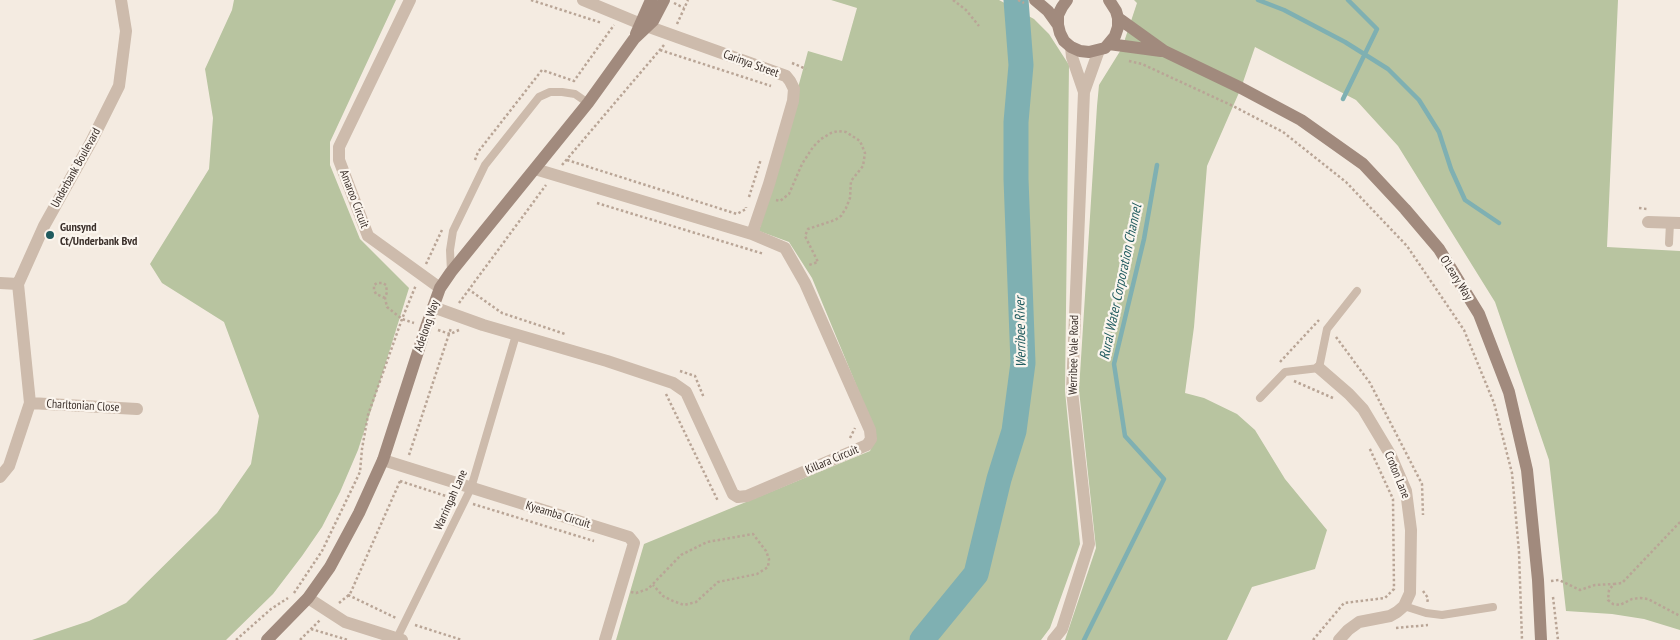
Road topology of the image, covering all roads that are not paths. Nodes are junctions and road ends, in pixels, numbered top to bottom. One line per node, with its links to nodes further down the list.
1 (121, 0): 24 (street, Underbank Boulevard)
2 (410, 0): 25 (street, Amaroo Circuit)
3 (583, 0): 10 (street)
4 (651, 0): 10 (street, Adelong Way)
5 (664, 0): 10 (street, Adelong Way)
6 (1035, 0): 11 (street)
7 (1068, 0): 11 (street)
8 (1109, 0): 9 (street)
9 (1118, 18): 13 (street); 14 (street, O'Leary Way)
10 (644, 25): 16 (street, Adelong Way); 20 (street, Carinya Street)
11 (1058, 25): 12 (street)
12 (1071, 47): 13 (street, O'Leary Way); 15 (street, Werribee Vale Road)
13 (1104, 47): 14 (street, O'Leary Way); 15 (street, Werribee Vale Road)
14 (1164, 51): 44 (street, O'Leary Way)
15 (1084, 92): 42 (street, Werribee Vale Road)
16 (588, 103): 17 (street, Adelong Way); 22 (lane)
17 (535, 169): 20 (street, Killara Circuit); 22 (street, Adelong Way)
18 (1648, 222): 19 (street)
19 (1675, 223): 21 (lane)
20 (752, 234): 28 (street, Killara Circuit)
21 (1669, 243)
22 (451, 272): 25 (street, Adelong Way)
23 (0, 283): 24 (street)
24 (18, 284): 31 (street, Underbank Boulevard)
25 (440, 288): 27 (street, Adelong Way)
26 (1357, 291): 29 (lane)
27 (433, 307): 28 (street, Killara Circuit); 33 (street, Adelong Way)
28 (516, 335): 35 (lane, Warringah Lane)
29 (1319, 368): 30 (lane); 37 (street, Croton Lane)
30 (1260, 398)
31 (30, 403): 32 (street, Charltonian Close); 34 (street, Underbank Boulevard)
32 (137, 409)
33 (383, 460): 35 (street, Kyeamba Circuit); 36 (street, Adelong Way)
34 (0, 477)
35 (471, 488): 39 (lane, Warringah Lane); 41 (street, Kyeamba Circuit)
36 (308, 598): 39 (street); 40 (street, Adelong Way)
37 (1404, 606): 38 (lane); 43 (street)
38 (1494, 607)
39 (399, 639)
40 (267, 640)
41 (605, 640)
42 (1053, 640)
43 (1339, 640)
44 (1541, 640)

